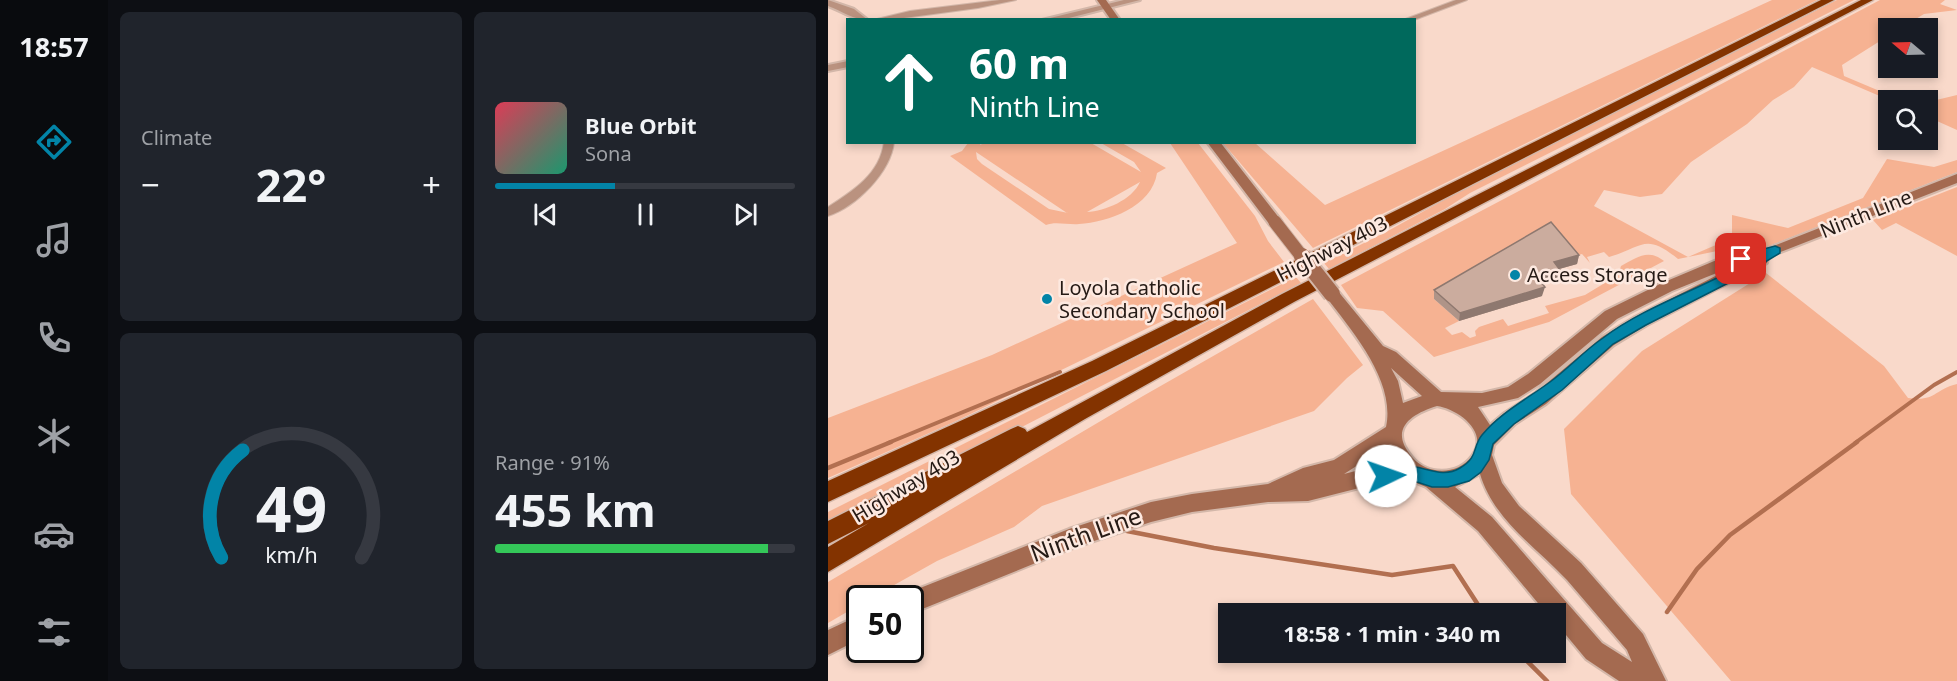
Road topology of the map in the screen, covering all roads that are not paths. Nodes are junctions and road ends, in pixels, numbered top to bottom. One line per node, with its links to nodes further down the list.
1 (1012, 0): 9 (street)
2 (1136, 0): 7 (street)
3 (1463, 0): 12 (street)
4 (1829, 0): 26 (highway, Highway 403)
5 (1868, 0): 22 (highway, Highway 403)
6 (829, 1): 8 (street)
7 (1103, 3): 10 (street); 11 (main road)
8 (861, 18)
9 (885, 18)
10 (1053, 18)
11 (1114, 18)
12 (1412, 18)
13 (846, 64): 14 (street)
14 (828, 68)
15 (889, 144): 18 (street)
16 (1215, 144): 20 (main road, bridge)
17 (1957, 178): 19 (main road, Ninth Line)
18 (828, 212)
19 (1775, 250): 21 (main road, Ninth Line); 24 (main road, Ninth Line)
20 (1377, 351): 21 (main road); 23 (main road)
21 (1443, 399): 23 (main road); 24 (main road)
22 (1078, 413): 28 (highway); 29 (highway, Highway 403)
23 (1394, 426): 25 (main road); 27 (main road, Ninth Line)
24 (1485, 448): 25 (main road); 34 (main road)
25 (1423, 476): 27 (main road, Ninth Line); 33 (main road)
26 (832, 491)
27 (1268, 494): 30 (main road, Ninth Line)
28 (828, 533)
29 (828, 560)
30 (924, 597)
31 (846, 633): 32 (main road)
32 (828, 643)
33 (1641, 681)
34 (1654, 681)

